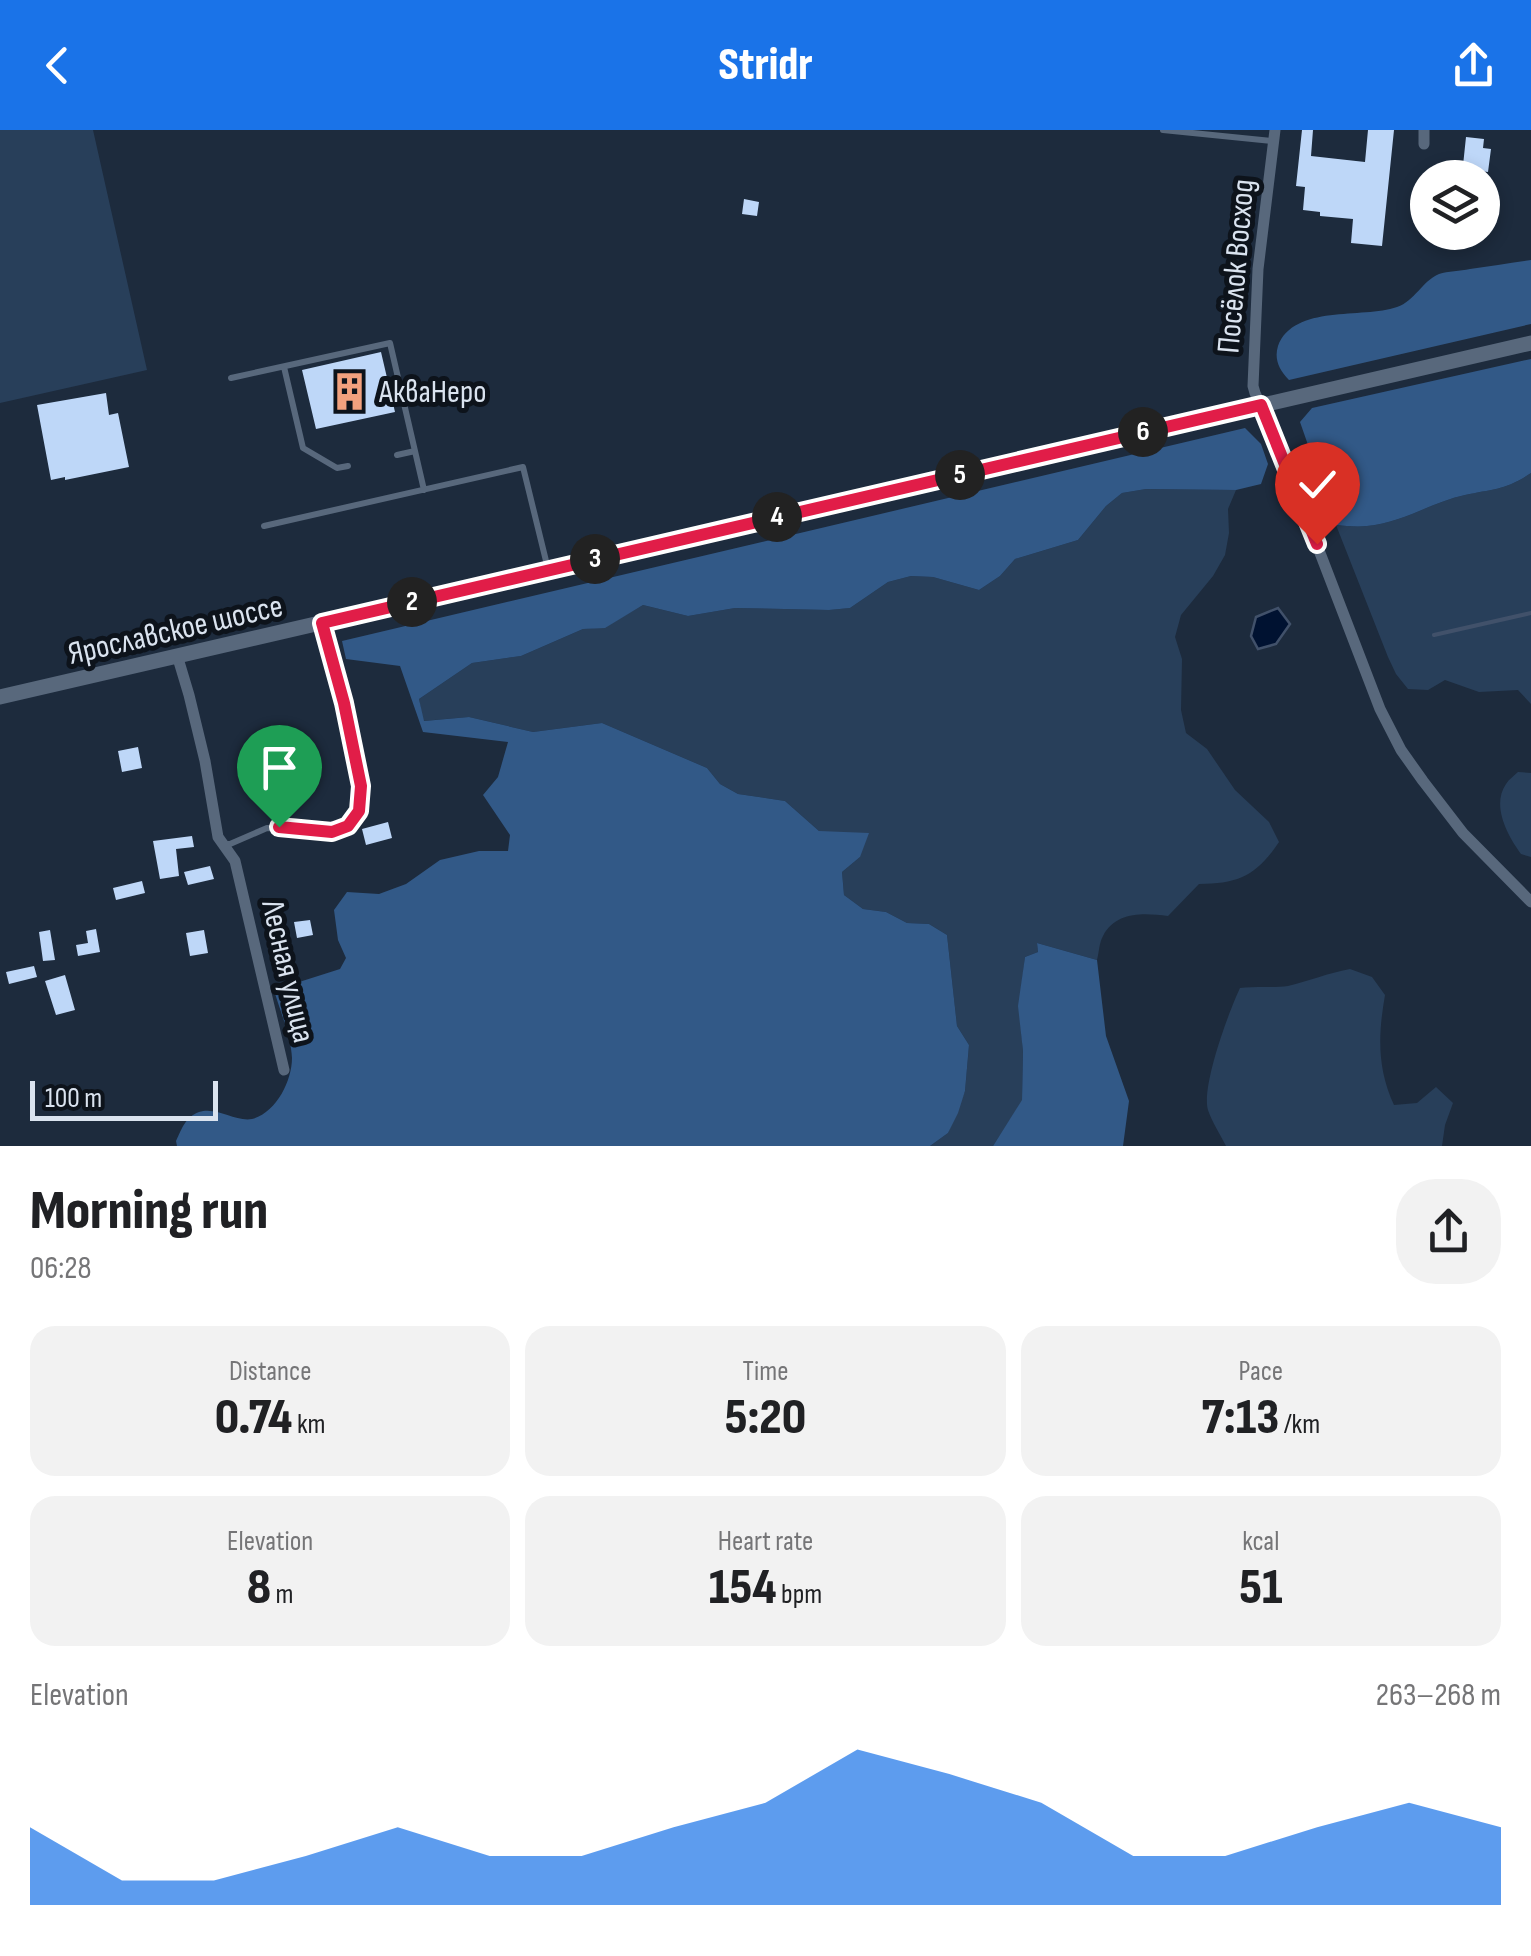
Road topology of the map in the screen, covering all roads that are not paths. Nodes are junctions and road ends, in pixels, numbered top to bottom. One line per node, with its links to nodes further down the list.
1 (1163, 130): 3 (lane)
2 (1424, 130): 4 (street)
3 (1274, 136): 8 (street, Посёлок Восход)
4 (1424, 144)
5 (1531, 342): 8 (main road, Ярославское шоссе)
6 (284, 367): 7 (lane); 9 (lane); 11 (lane)
7 (231, 378)
8 (1261, 405): 14 (main road, Ярославское шоссе); 19 (street, Посёлок Восход)
9 (415, 451): 10 (lane); 12 (lane)
10 (397, 455)
11 (348, 466)
12 (424, 490): 13 (lane); 14 (lane)
13 (264, 526)
14 (548, 570): 15 (main road, Ярославское шоссе)
15 (322, 623): 16 (main road, Ярославское шоссе); 18 (lane)
16 (177, 656): 17 (main road, Ярославское шоссе); 18 (street, Лесная улица)
17 (0, 698)
18 (223, 844): 20 (street, Лесная улица)
19 (1531, 902)
20 (284, 1070)

